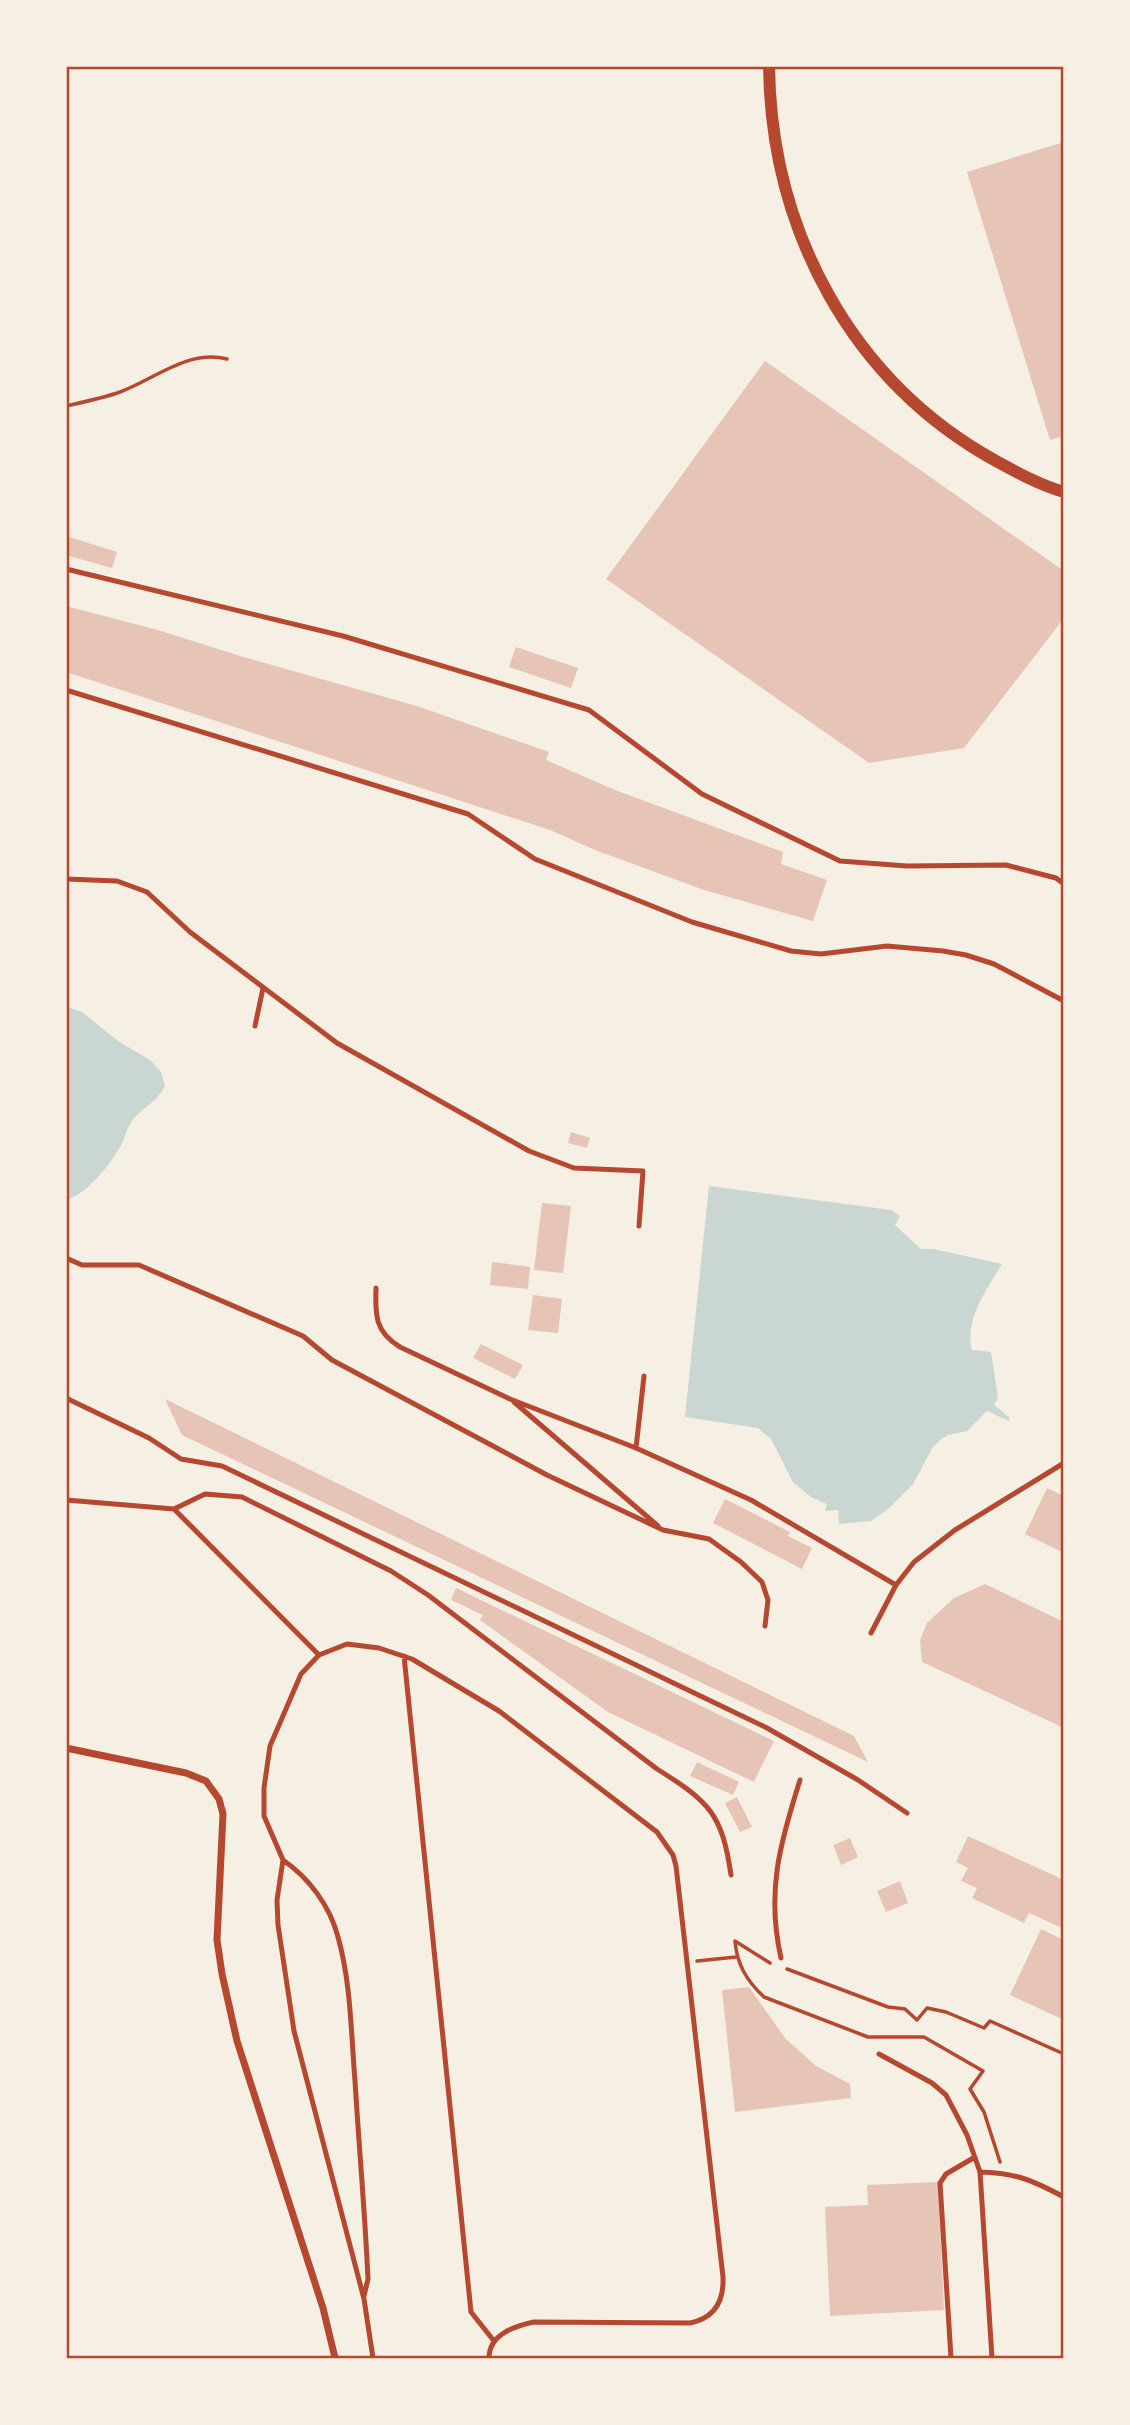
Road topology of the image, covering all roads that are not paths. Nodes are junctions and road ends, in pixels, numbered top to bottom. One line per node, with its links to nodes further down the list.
1 (769, 66): 2 (street)
2 (1063, 492)
3 (66, 569): 6 (lane)
4 (66, 690): 8 (lane)
5 (66, 879): 7 (lane)
6 (1063, 884)
7 (263, 988): 9 (lane); 10 (lane)
8 (1063, 1001)
9 (255, 1026)
10 (639, 1226)
11 (66, 1258): 20 (lane)
12 (376, 1288): 15 (lane)
13 (644, 1377): 16 (lane)
14 (66, 1398): 28 (lane)
15 (510, 1399): 16 (lane); 20 (lane)
16 (636, 1448): 21 (lane)
17 (1063, 1462): 21 (lane)
18 (66, 1500): 19 (lane)
19 (174, 1509): 24 (lane); 30 (lane)
20 (663, 1530): 22 (lane)
21 (896, 1585): 23 (lane)
22 (765, 1626)
23 (871, 1633)
24 (319, 1655): 25 (lane); 29 (lane)
25 (404, 1656): 37 (lane); 37 (lane)
26 (66, 1748): 38 (street)
27 (800, 1780): 31 (lane)
28 (906, 1813)
29 (283, 1860): 36 (lane); 36 (lane)
30 (731, 1875)
31 (781, 1958)
32 (879, 2054): 33 (lane)
33 (975, 2157): 34 (lane); 41 (lane)
34 (980, 2172): 35 (lane); 42 (lane)
35 (1063, 2197)
36 (364, 2299): 39 (lane)
37 (494, 2341): 40 (lane)
38 (335, 2358)
39 (373, 2358)
40 (489, 2358)
41 (951, 2358)
42 (992, 2358)

